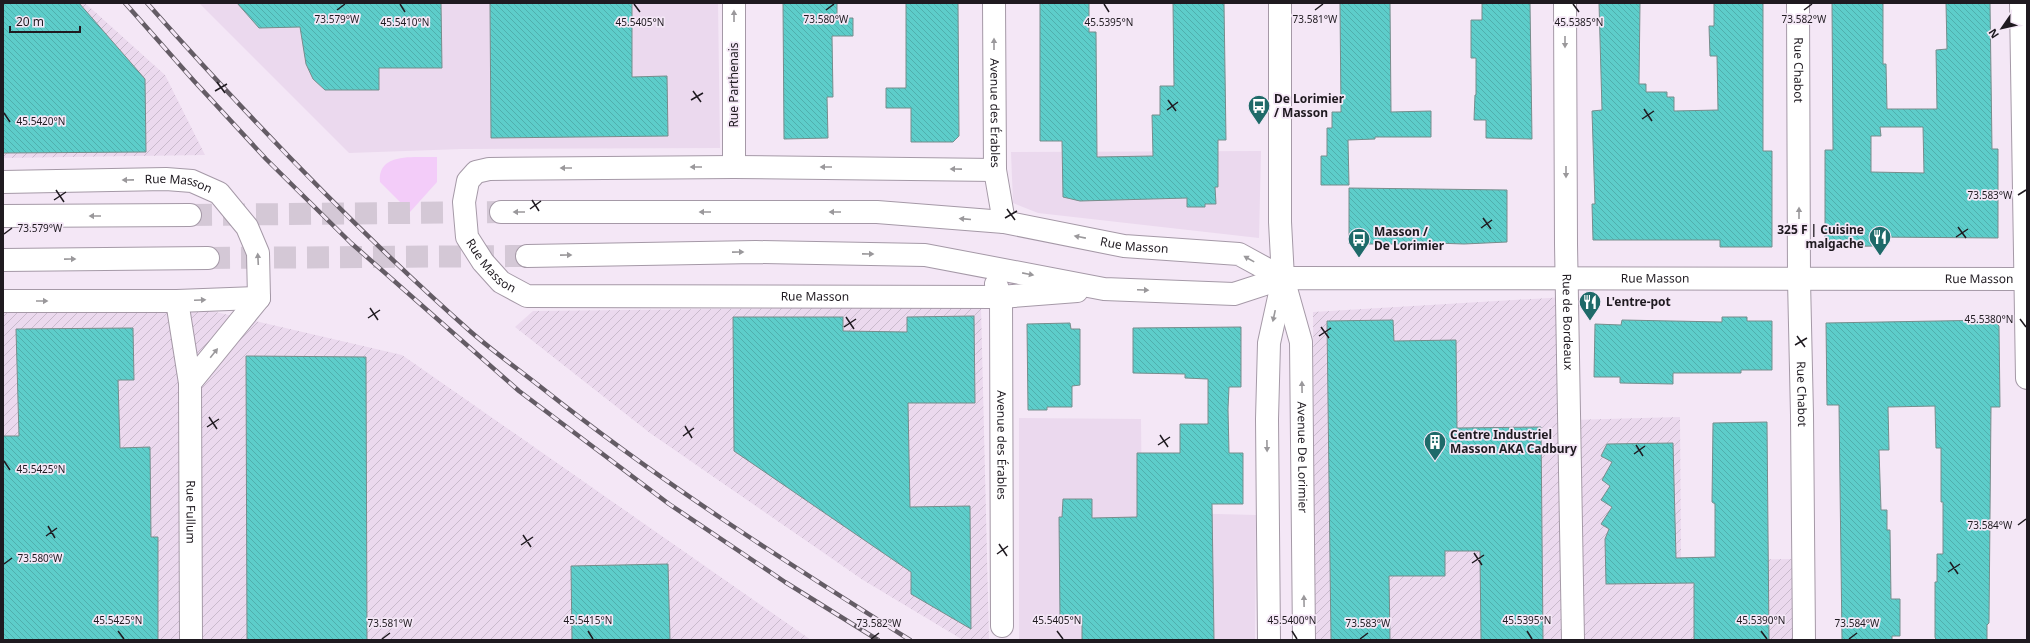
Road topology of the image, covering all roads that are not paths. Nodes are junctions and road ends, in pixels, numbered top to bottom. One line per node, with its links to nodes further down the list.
1 (734, 3): 7 (street, Rue Parthenais, one-way to 1)
2 (994, 3): 8 (street, Avenue des Érables, one-way to 2)
3 (1280, 3): 18 (street, Avenue De Lorimier)
4 (1565, 3): 19 (street, Rue de Bordeaux, one-way to 19)
5 (1798, 3): 21 (street, Rue Chabot, one-way to 5)
6 (2022, 3): 20 (street)
7 (734, 167): 8 (street, Rue Masson, one-way to 7); 23 (street, Rue Masson, one-way to 23)
8 (995, 170): 13 (street, Avenue des Érables)
9 (3, 182): 24 (street, Rue Masson, one-way to 9)
10 (501, 212): 13 (street, Rue Masson, one-way to 10)
11 (190, 215): 12 (street, one-way to 12)
12 (3, 216)
13 (1004, 222): 18 (street, Rue Masson, one-way to 13)
14 (527, 256): 17 (street, Rue Masson, one-way to 17)
15 (208, 258): 16 (street, one-way to 15)
16 (3, 260)
17 (990, 267): 22 (street, Rue Masson, one-way to 22); 23 (street, Avenue des Érables)
18 (1283, 278): 19 (street, Rue Masson); 22 (street, Rue Masson, one-way to 18); 31 (street, Avenue De Lorimier, one-way to 31); 32 (street, Avenue De Lorimier, one-way to 18)
19 (1567, 278): 21 (street, Rue Masson); 33 (street, Rue de Bordeaux)
20 (2026, 279): 21 (street, Rue Masson); 27 (street)
21 (1799, 280): 34 (street, Rue Chabot)
22 (1104, 289): 23 (street, Rue Masson)
23 (1001, 297): 29 (street, Avenue des Érables)
24 (259, 298): 26 (street, one-way to 24); 28 (street, one-way to 24)
25 (3, 301): 26 (street, one-way to 26)
26 (177, 301): 28 (street, Rue Fullum)
27 (2027, 378)
28 (190, 383): 30 (street, Rue Fullum)
29 (1002, 626)
30 (191, 640)
31 (1270, 640)
32 (1304, 640)
33 (1573, 640)
34 (1804, 640)

